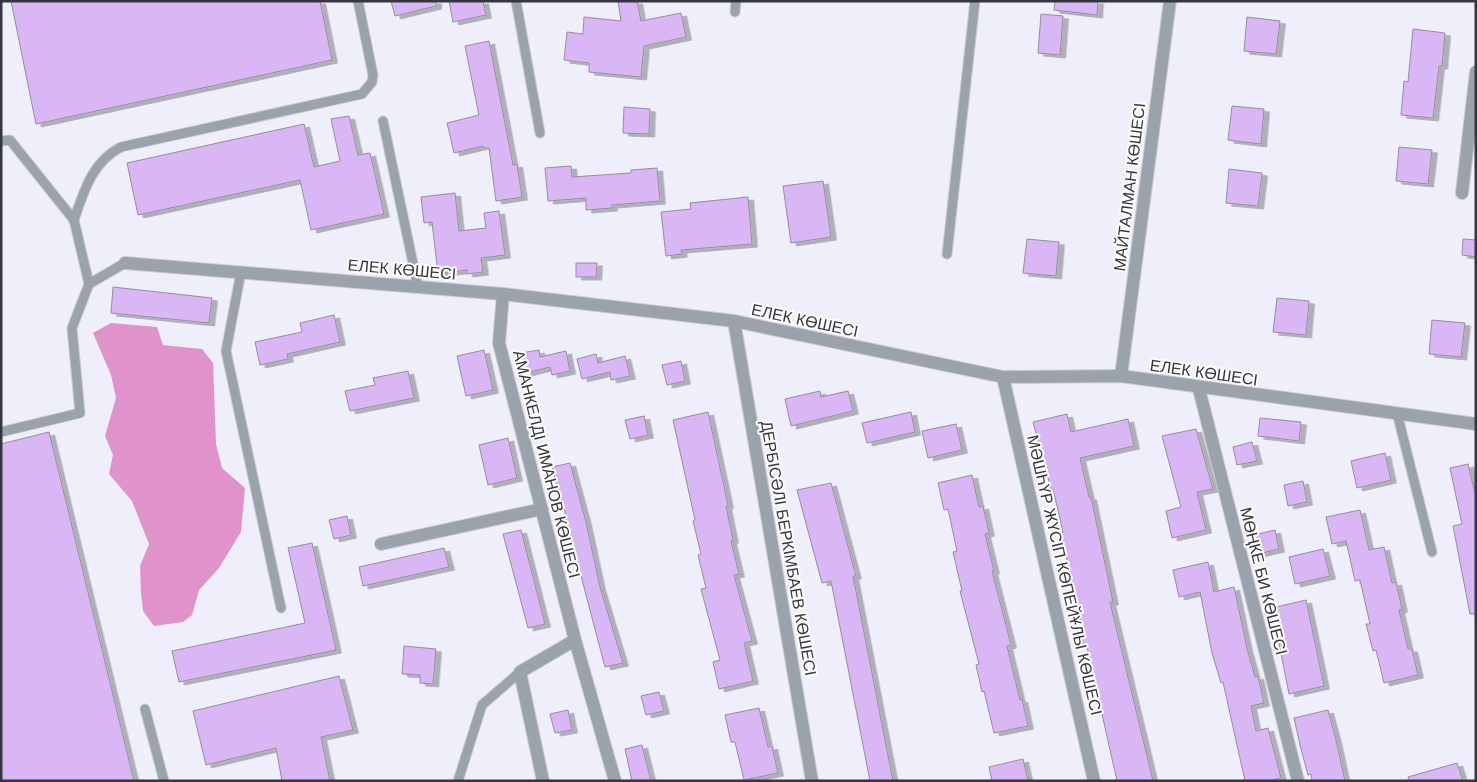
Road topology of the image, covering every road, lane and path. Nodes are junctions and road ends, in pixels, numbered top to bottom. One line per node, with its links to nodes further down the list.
1 (358, 1): 12 (lane)
2 (516, 1): 9 (lane)
3 (736, 1): 6 (lane)
4 (975, 1): 13 (lane)
5 (1170, 1): 20 (street, МАЙТАЛМАН КӨШЕСІ)
6 (735, 12)
7 (1476, 72): 11 (street)
8 (383, 122): 17 (lane)
9 (540, 133)
10 (1, 141): 12 (lane)
11 (1462, 193)
12 (74, 220): 16 (lane)
13 (947, 254)
14 (125, 263): 15 (street, ЕЛЕК КӨШЕСІ); 16 (lane)
15 (241, 272): 17 (street, ЕЛЕК КӨШЕСІ); 29 (lane)
16 (89, 284): 25 (lane)
17 (418, 287): 18 (street, ЕЛЕК КӨШЕСІ)
18 (503, 294): 19 (street, ЕЛЕК КӨШЕСІ); 26 (street, АМАНКЕЛДІ ИМАНОВ КӨШЕСІ)
19 (734, 322): 21 (street, ЕЛЕК КӨШЕСІ); 37 (street, ДЕРБІСӘЛІ БЕРКІМБАЕВ КӨШЕСІ)
20 (1121, 376): 21 (street, ЕЛЕК КӨШЕСІ); 22 (street, ЕЛЕК КӨШЕСІ)
21 (1003, 377): 38 (street, МӘШҺҮР ЖҮСІП КӨПЕЙҰЛЫ КӨШЕСІ)
22 (1199, 388): 23 (street, ЕЛЕК КӨШЕСІ); 39 (street, МӨҢКЕ БИ КӨШЕСІ)
23 (1397, 413): 24 (street, ЕЛЕК КӨШЕСІ); 28 (lane)
24 (1476, 424)
25 (1, 432)
26 (542, 508): 27 (street); 30 (street, АМАНКЕЛДІ ИМАНОВ КӨШЕСІ)
27 (381, 544)
28 (1432, 552)
29 (281, 608)
30 (575, 640): 31 (street); 36 (street, АМАНКЕЛДІ ИМАНОВ КӨШЕСІ)
31 (520, 672): 34 (lane); 35 (street)
32 (145, 709): 33 (lane)
33 (164, 781)
34 (458, 781)
35 (544, 781)
36 (615, 781)
37 (812, 781)
38 (1094, 781)
39 (1298, 781)

